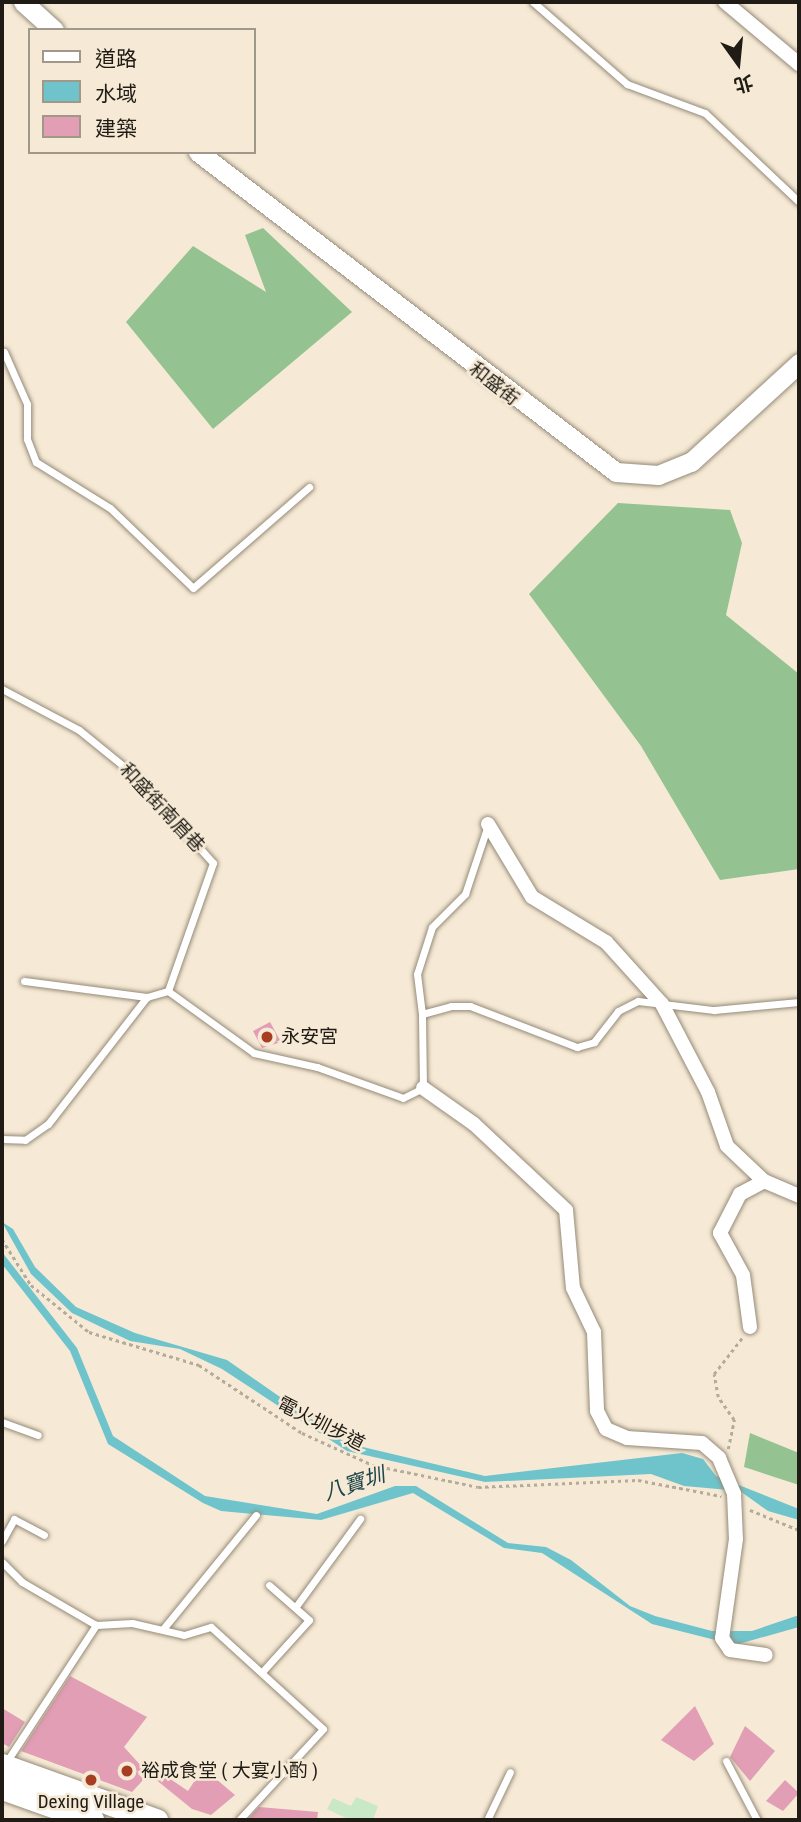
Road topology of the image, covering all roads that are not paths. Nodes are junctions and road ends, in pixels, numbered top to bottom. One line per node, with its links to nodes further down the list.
1 (23, 2): 4 (main road)
2 (533, 2): 7 (lane)
3 (726, 2): 5 (street)
4 (52, 28)
5 (799, 64)
6 (201, 154): 9 (main road, 和盛街)
7 (799, 202)
8 (3, 353): 10 (lane)
9 (799, 363)
10 (309, 487)
11 (2, 689): 14 (lane, 和盛街南眉巷)
12 (488, 824): 17 (street); 18 (lane)
13 (24, 981): 15 (lane)
14 (168, 991): 15 (lane); 19 (lane)
15 (147, 997): 20 (lane)
16 (799, 1002): 17 (lane)
17 (662, 1004): 18 (lane); 21 (street)
18 (422, 1014): 19 (lane)
19 (423, 1088): 35 (street)
20 (2, 1139)
21 (764, 1181): 22 (street); 23 (street)
22 (799, 1196)
23 (750, 1327)
24 (2, 1422): 25 (lane)
25 (38, 1435)
26 (256, 1515): 34 (lane)
27 (360, 1519): 32 (lane)
28 (44, 1535): 29 (lane)
29 (2, 1541)
30 (2, 1562): 33 (lane)
31 (269, 1585): 32 (lane)
32 (297, 1605): 36 (lane)
33 (96, 1625): 34 (lane); 39 (lane)
34 (163, 1629): 36 (lane)
35 (766, 1655)
36 (262, 1672): 42 (lane)
37 (726, 1761): 44 (lane)
38 (510, 1772): 43 (lane)
39 (2, 1773): 40 (main road); 41 (main road)
40 (92, 1820)
41 (156, 1820)
42 (239, 1820)
43 (487, 1820)
44 (757, 1820)

